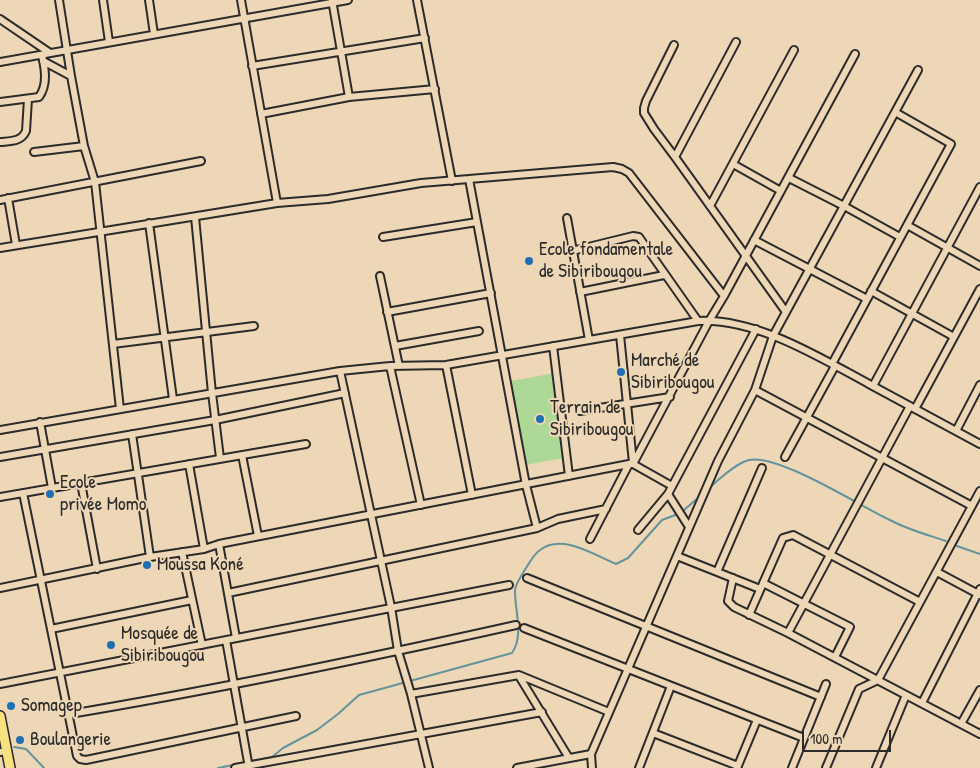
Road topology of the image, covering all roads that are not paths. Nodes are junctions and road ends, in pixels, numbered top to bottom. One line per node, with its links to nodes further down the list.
1 (58, 0): 15 (street)
2 (104, 0): 12 (street)
3 (149, 0): 10 (street)
4 (241, 0): 8 (street)
5 (348, 0): 7 (street)
6 (418, 0): 11 (street)
7 (332, 1): 8 (street); 17 (street)
8 (244, 18): 10 (street); 22 (street)
9 (0, 19): 18 (street)
10 (154, 34): 12 (street)
11 (425, 38): 17 (street); 25 (street)
12 (109, 42): 15 (street)
13 (736, 42): 34 (street)
14 (674, 44): 34 (street)
15 (66, 50): 18 (street); 24 (street)
16 (794, 50): 36 (street)
17 (341, 52): 22 (street); 26 (street)
18 (50, 53): 20 (street)
19 (855, 54): 37 (street)
20 (42, 58): 21 (street); 24 (street); 27 (street)
21 (0, 62)
22 (252, 66): 30 (street)
23 (918, 70): 29 (street)
24 (71, 76): 32 (street)
25 (434, 89): 26 (street); 39 (street)
26 (349, 97): 30 (street)
27 (28, 99): 28 (street); 31 (street)
28 (0, 102)
29 (895, 112): 47 (street); 52 (street)
30 (261, 114): 45 (street)
31 (0, 142)
32 (84, 146): 33 (street); 40 (street)
33 (34, 152)
34 (676, 157): 46 (street)
35 (201, 161): 40 (street)
36 (733, 164): 42 (street); 46 (street)
37 (789, 178): 42 (street); 47 (street)
38 (469, 179): 39 (street); 50 (street); 70 (street)
39 (452, 181): 45 (street)
40 (96, 182): 43 (street); 53 (street)
41 (980, 188): 59 (street)
42 (781, 192): 56 (street)
43 (8, 198): 44 (street); 57 (street)
44 (0, 200)
45 (277, 203): 48 (street)
46 (710, 206): 61 (street)
47 (844, 206): 55 (street); 63 (street)
48 (195, 217): 51 (street); 80 (street)
49 (566, 218): 60 (street)
50 (478, 222): 54 (street); 69 (street)
51 (148, 224): 53 (street); 83 (street)
52 (907, 225): 55 (street); 59 (street)
53 (101, 231): 57 (street); 86 (street)
54 (383, 237)
55 (900, 237): 67 (street)
56 (754, 240): 61 (street); 63 (street)
57 (16, 245): 58 (street)
58 (0, 248)
59 (948, 248): 62 (street); 74 (street)
60 (572, 251): 64 (street); 68 (street)
61 (746, 256): 70 (street); 73 (street)
62 (980, 266)
63 (810, 268): 71 (street); 73 (street)
64 (664, 274): 68 (street); 75 (street)
65 (380, 276): 72 (street)
66 (980, 289): 84 (street)
67 (871, 291): 71 (street); 74 (street)
68 (580, 292): 85 (street)
69 (491, 293): 72 (street); 89 (street)
70 (724, 296): 76 (street)
71 (867, 299): 91 (street)
72 (387, 312): 87 (street)
73 (786, 312): 82 (street)
74 (912, 314): 84 (street); 95 (street)
75 (698, 321): 76 (street); 81 (street)
76 (708, 321): 78 (street); 100 (street)
77 (254, 326): 80 (street)
78 (756, 329): 82 (street); 127 (street)
79 (479, 331): 87 (street)
80 (205, 332): 83 (street); 98 (street)
81 (620, 335): 85 (street); 102 (street)
82 (773, 336): 91 (street); 97 (street)
83 (164, 337): 86 (street); 101 (street)
84 (954, 337): 103 (street)
85 (588, 340): 88 (street)
86 (113, 344): 104 (street)
87 (395, 346): 93 (street)
88 (553, 346): 89 (street); 124 (street)
89 (502, 355): 90 (street); 126 (street)
90 (446, 365): 93 (street); 132 (street)
91 (833, 365): 95 (street); 106 (street)
92 (390, 366): 93 (street); 94 (street); 134 (street)
93 (399, 366)
94 (340, 371): 98 (street); 99 (street)
95 (873, 386): 103 (street)
96 (980, 386): 110 (street)
97 (754, 390): 106 (street); 138 (street)
98 (212, 393): 101 (street); 107 (street)
99 (345, 393): 107 (street); 137 (street)
100 (670, 397): 102 (street); 121 (street)
101 (173, 399): 104 (street)
102 (627, 403): 105 (street); 121 (street)
103 (912, 408): 110 (street); 119 (street)
104 (120, 409): 108 (street)
105 (580, 411)
106 (806, 418): 117 (street); 119 (street)
107 (216, 420): 111 (street); 118 (street)
108 (40, 422): 109 (street); 114 (street)
109 (0, 430)
110 (956, 431): 113 (street)
111 (132, 434): 114 (street); 123 (street)
112 (306, 444): 115 (street)
113 (980, 444)
114 (45, 449): 116 (street); 128 (street)
115 (242, 455): 118 (street); 141 (street)
116 (0, 457)
117 (786, 457)
118 (220, 458): 120 (street)
119 (882, 458): 135 (street); 146 (street)
120 (189, 464): 123 (street); 144 (street)
121 (631, 464): 124 (street); 127 (street); 136 (street)
122 (762, 468): 151 (street)
123 (137, 473): 125 (street); 148 (street)
124 (569, 476): 126 (street)
125 (81, 483): 128 (street); 150 (street)
126 (526, 485): 132 (street); 139 (street)
127 (672, 486): 131 (street)
128 (52, 488): 130 (street)
129 (980, 491): 135 (street)
130 (23, 493): 133 (street); 155 (street)
131 (668, 494): 138 (street); 140 (street)
132 (472, 495): 134 (street)
133 (0, 497)
134 (421, 505): 137 (street)
135 (972, 506): 152 (street)
136 (606, 509): 139 (street); 142 (street)
137 (371, 514): 141 (street); 149 (street)
138 (689, 527): 147 (street)
139 (537, 528): 149 (street)
140 (638, 530)
141 (258, 536): 143 (street)
142 (590, 539)
143 (219, 544): 144 (street); 159 (street)
144 (204, 549): 145 (street)
145 (182, 552): 148 (street); 161 (street)
146 (830, 554): 157 (street); 162 (street); 163 (street)
147 (677, 556): 151 (street); 167 (street)
148 (150, 557): 150 (street)
149 (381, 561): 159 (street); 164 (street)
150 (97, 569): 155 (street)
151 (717, 572): 154 (street)
152 (937, 572): 160 (street); 162 (street)
153 (527, 578): 167 (street)
154 (733, 578): 157 (street); 165 (street)
155 (41, 581): 158 (street); 169 (street)
156 (509, 585): 164 (street)
157 (762, 586): 163 (street); 165 (street)
158 (0, 588)
159 (228, 593): 171 (street)
160 (979, 593): 188 (street)
161 (192, 600): 169 (street); 173 (street)
162 (920, 602): 179 (street)
163 (804, 603): 170 (street); 175 (street)
164 (391, 607): 171 (street); 174 (street)
165 (749, 615): 170 (street)
166 (516, 625): 174 (street)
167 (646, 626): 176 (street); 187 (street)
168 (524, 628): 176 (street)
169 (51, 629): 177 (street)
170 (788, 633): 175 (street)
171 (236, 638): 172 (street)
172 (226, 640): 173 (street); 182 (street)
173 (202, 645): 177 (street)
174 (398, 651): 182 (street); 185 (street)
175 (835, 657): 179 (street)
176 (628, 669): 183 (street); 190 (street)
177 (60, 672): 180 (street); 191 (street)
178 (519, 675): 185 (street); 189 (street); 190 (street)
179 (878, 680): 186 (street); 214 (street)
180 (0, 684)
181 (826, 684): 187 (street)
182 (234, 685): 191 (street); 196 (street)
183 (671, 686): 194 (street); 198 (street)
184 (980, 690): 195 (street)
185 (411, 694): 197 (street)
186 (906, 695): 188 (street); 215 (street)
187 (821, 697): 200 (street)
188 (922, 703): 195 (street)
189 (542, 712): 197 (street); 203 (street)
190 (609, 712): 202 (street)
191 (70, 714): 196 (street)
192 (0, 716): 207 (highway)
193 (296, 716): 196 (street)
194 (757, 720): 200 (street); 205 (street)
195 (961, 724): 199 (street)
196 (241, 726): 204 (street)
197 (419, 734): 204 (street); 209 (street)
198 (653, 734): 205 (street); 212 (street)
199 (980, 734)
200 (804, 738): 213 (street)
201 (0, 750): 206 (highway)
202 (591, 754): 203 (street); 211 (street)
203 (569, 758): 210 (street)
204 (248, 767): 208 (street)
205 (738, 767)
206 (4, 768)
207 (10, 768)
208 (235, 768)
209 (429, 768)
210 (517, 768)
211 (593, 768)
212 (640, 768)
213 (792, 768)
214 (826, 768)
215 (876, 768)

